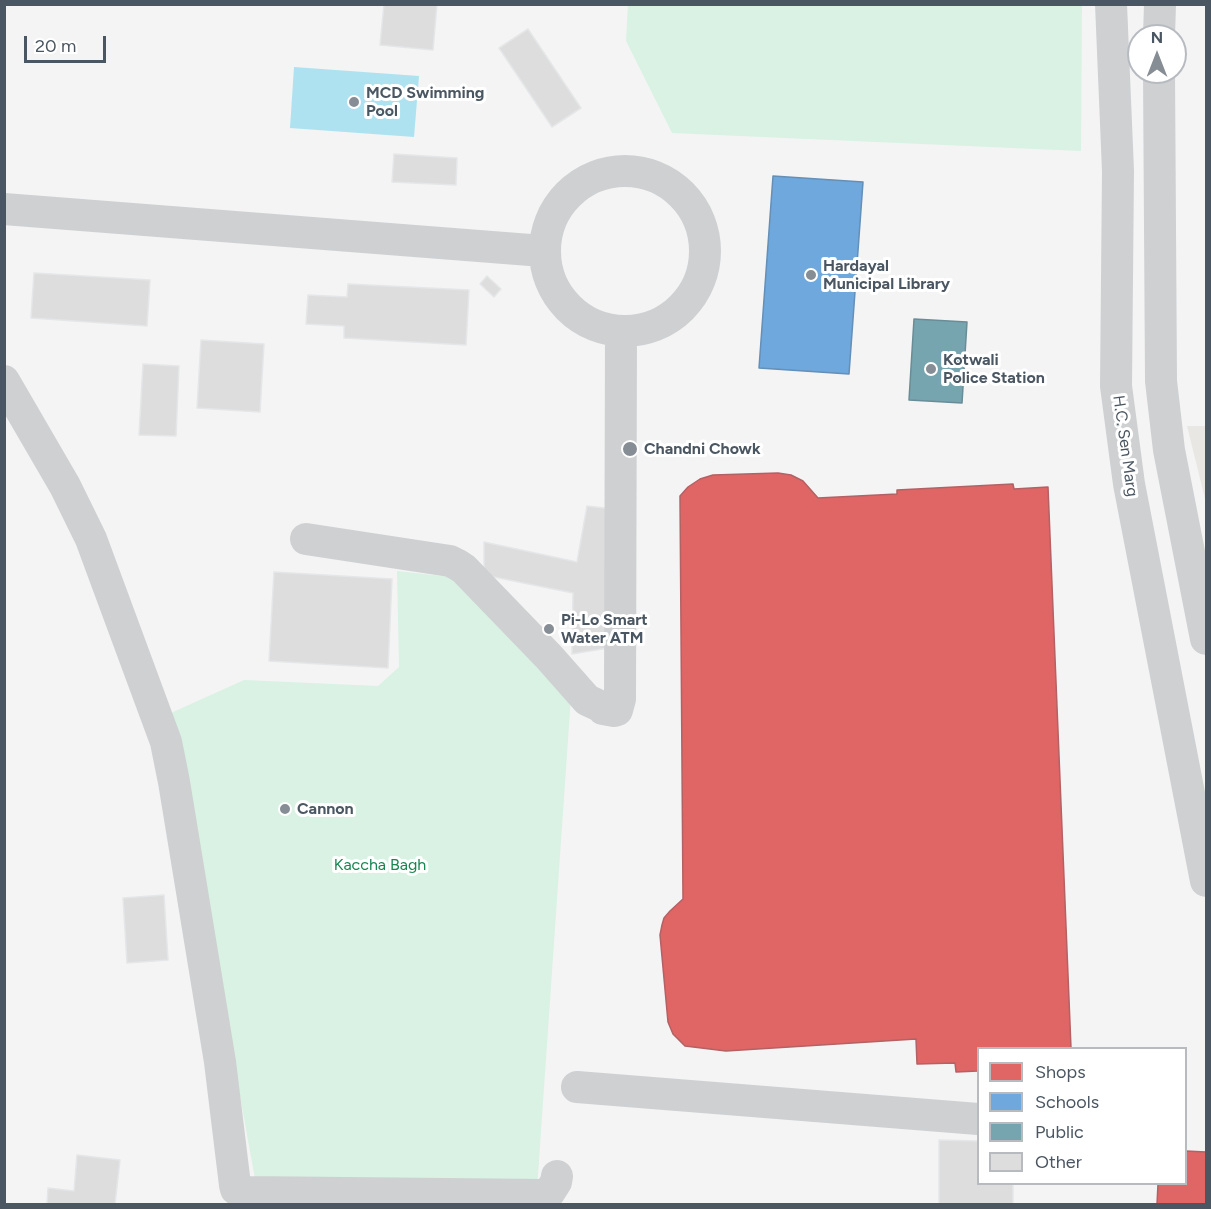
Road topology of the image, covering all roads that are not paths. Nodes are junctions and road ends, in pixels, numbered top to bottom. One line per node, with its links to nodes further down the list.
1 (1111, 4): 11 (street, H.C. Sen Marg)
2 (1160, 4): 3 (street)
3 (1159, 24)
4 (1159, 84): 10 (street)
5 (4, 209): 6 (street)
6 (543, 251): 7 (street); 7 (street)
7 (621, 332): 9 (street)
8 (4, 381): 15 (street)
9 (306, 539)
10 (1206, 639)
11 (1199, 811): 12 (street, H.C. Sen Marg)
12 (1206, 881)
13 (577, 1087): 14 (street)
14 (977, 1119)
15 (557, 1176)

